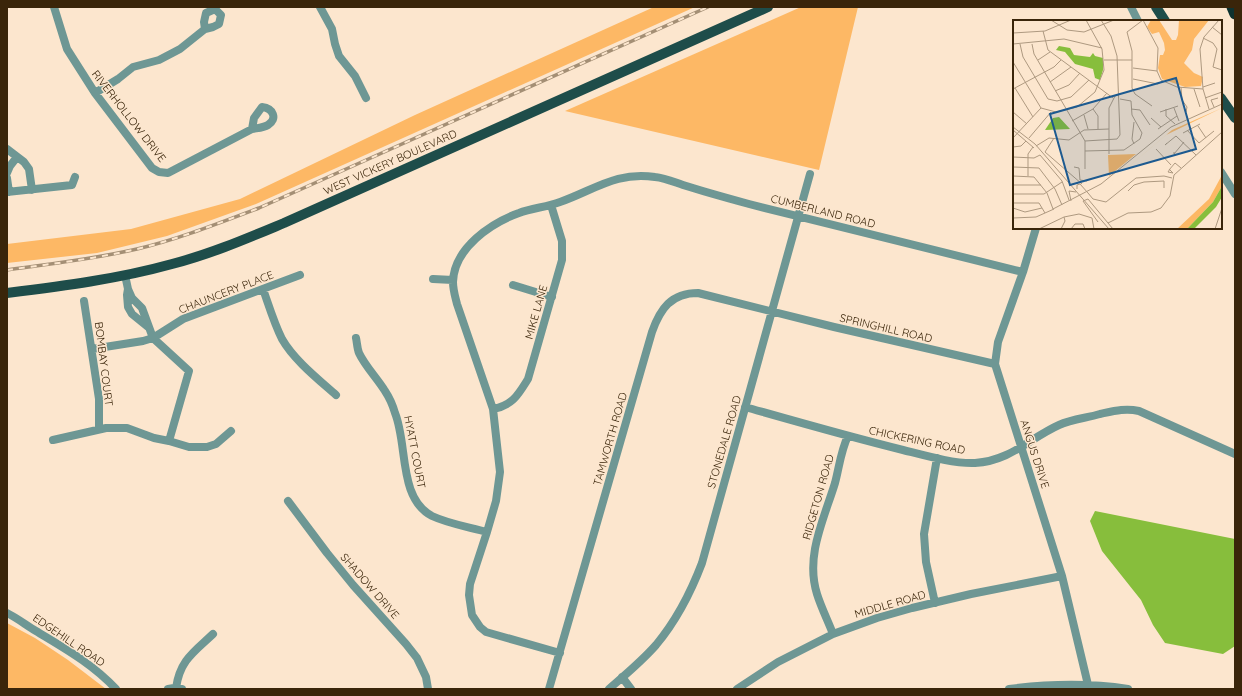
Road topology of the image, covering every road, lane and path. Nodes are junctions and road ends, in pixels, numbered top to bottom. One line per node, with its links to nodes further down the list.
1 (54, 7): 11 (street, RIVERHOLLOW DRIVE)
2 (320, 7): 12 (street)
3 (768, 7): 30 (main road, WEST VICKERY BOULEVARD)
4 (1131, 7): 8 (street)
5 (1156, 7): 9 (main road)
6 (1232, 7): 7 (highway)
7 (1235, 14)
8 (1138, 20)
9 (1164, 20)
10 (205, 29): 11 (street)
11 (95, 93): 15 (street, RIVERHOLLOW DRIVE)
12 (366, 98)
13 (1222, 99): 14 (main road)
14 (1235, 118)
15 (252, 129)
16 (7, 149): 17 (street)
17 (17, 157): 18 (street); 23 (street)
18 (7, 173)
19 (810, 174): 27 (street, STONEDALE ROAD)
20 (1222, 174): 25 (street)
21 (75, 177): 23 (street)
22 (7, 178): 24 (street)
23 (32, 190): 24 (street)
24 (8, 192)
25 (1235, 194)
26 (551, 205): 27 (street, CUMBERLAND ROAD); 33 (street, CUMBERLAND ROAD); 37 (street, MIKE LANE)
27 (799, 216): 29 (street, CUMBERLAND ROAD); 39 (street, STONEDALE ROAD)
28 (1036, 229): 29 (street, ANGUS DRIVE)
29 (1023, 272): 43 (street, ANGUS DRIVE)
30 (125, 275): 36 (main road, WEST VICKERY BOULEVARD); 40 (street)
31 (300, 275): 35 (street, CHAUNCERY PLACE)
32 (433, 279): 33 (street)
33 (453, 280): 46 (street)
34 (513, 285): 37 (street)
35 (263, 289): 40 (street, CHAUNCERY PLACE); 44 (street)
36 (7, 293)
37 (552, 297): 46 (street, MIKE LANE)
38 (84, 301): 42 (street, BOMBAY COURT)
39 (772, 311): 43 (street, SPRINGHILL ROAD); 45 (street, STONEDALE ROAD); 62 (street, TAMWORTH ROAD)
40 (153, 338): 42 (street, CHAUNCERY PLACE); 51 (street)
41 (356, 338): 56 (street, HYATT COURT)
42 (92, 349): 47 (street, BOMBAY COURT)
43 (995, 364): 52 (street, ANGUS DRIVE)
44 (336, 395)
45 (745, 407): 49 (street, CHICKERING ROAD); 63 (street, STONEDALE ROAD)
46 (493, 409): 56 (street)
47 (99, 430): 50 (street); 51 (street)
48 (231, 430): 51 (street)
49 (848, 436): 54 (street, CHICKERING ROAD); 61 (street, RIDGETON ROAD)
50 (53, 440)
51 (169, 441)
52 (1022, 448): 53 (street, CHICKERING ROAD); 54 (street, CHICKERING ROAD); 57 (street, ANGUS DRIVE)
53 (1235, 454)
54 (937, 458): 58 (street)
55 (288, 501): 67 (street, SHADOW DRIVE)
56 (488, 532): 62 (street)
57 (1062, 576): 58 (street, MIDDLE ROAD); 64 (street, ANGUS DRIVE)
58 (935, 603): 61 (street, MIDDLE ROAD)
59 (7, 613): 65 (street, EDGEHILL ROAD)
60 (213, 634): 66 (street)
61 (833, 634): 71 (street, MIDDLE ROAD)
62 (560, 653): 68 (street, TAMWORTH ROAD)
63 (622, 677): 69 (street, STONEDALE ROAD); 70 (street)
64 (1088, 687): 72 (street); 73 (street)
65 (116, 689)
66 (175, 689)
67 (428, 689)
68 (549, 689)
69 (609, 689)
70 (631, 689)
71 (737, 689)
72 (1009, 689)
73 (1128, 689)

